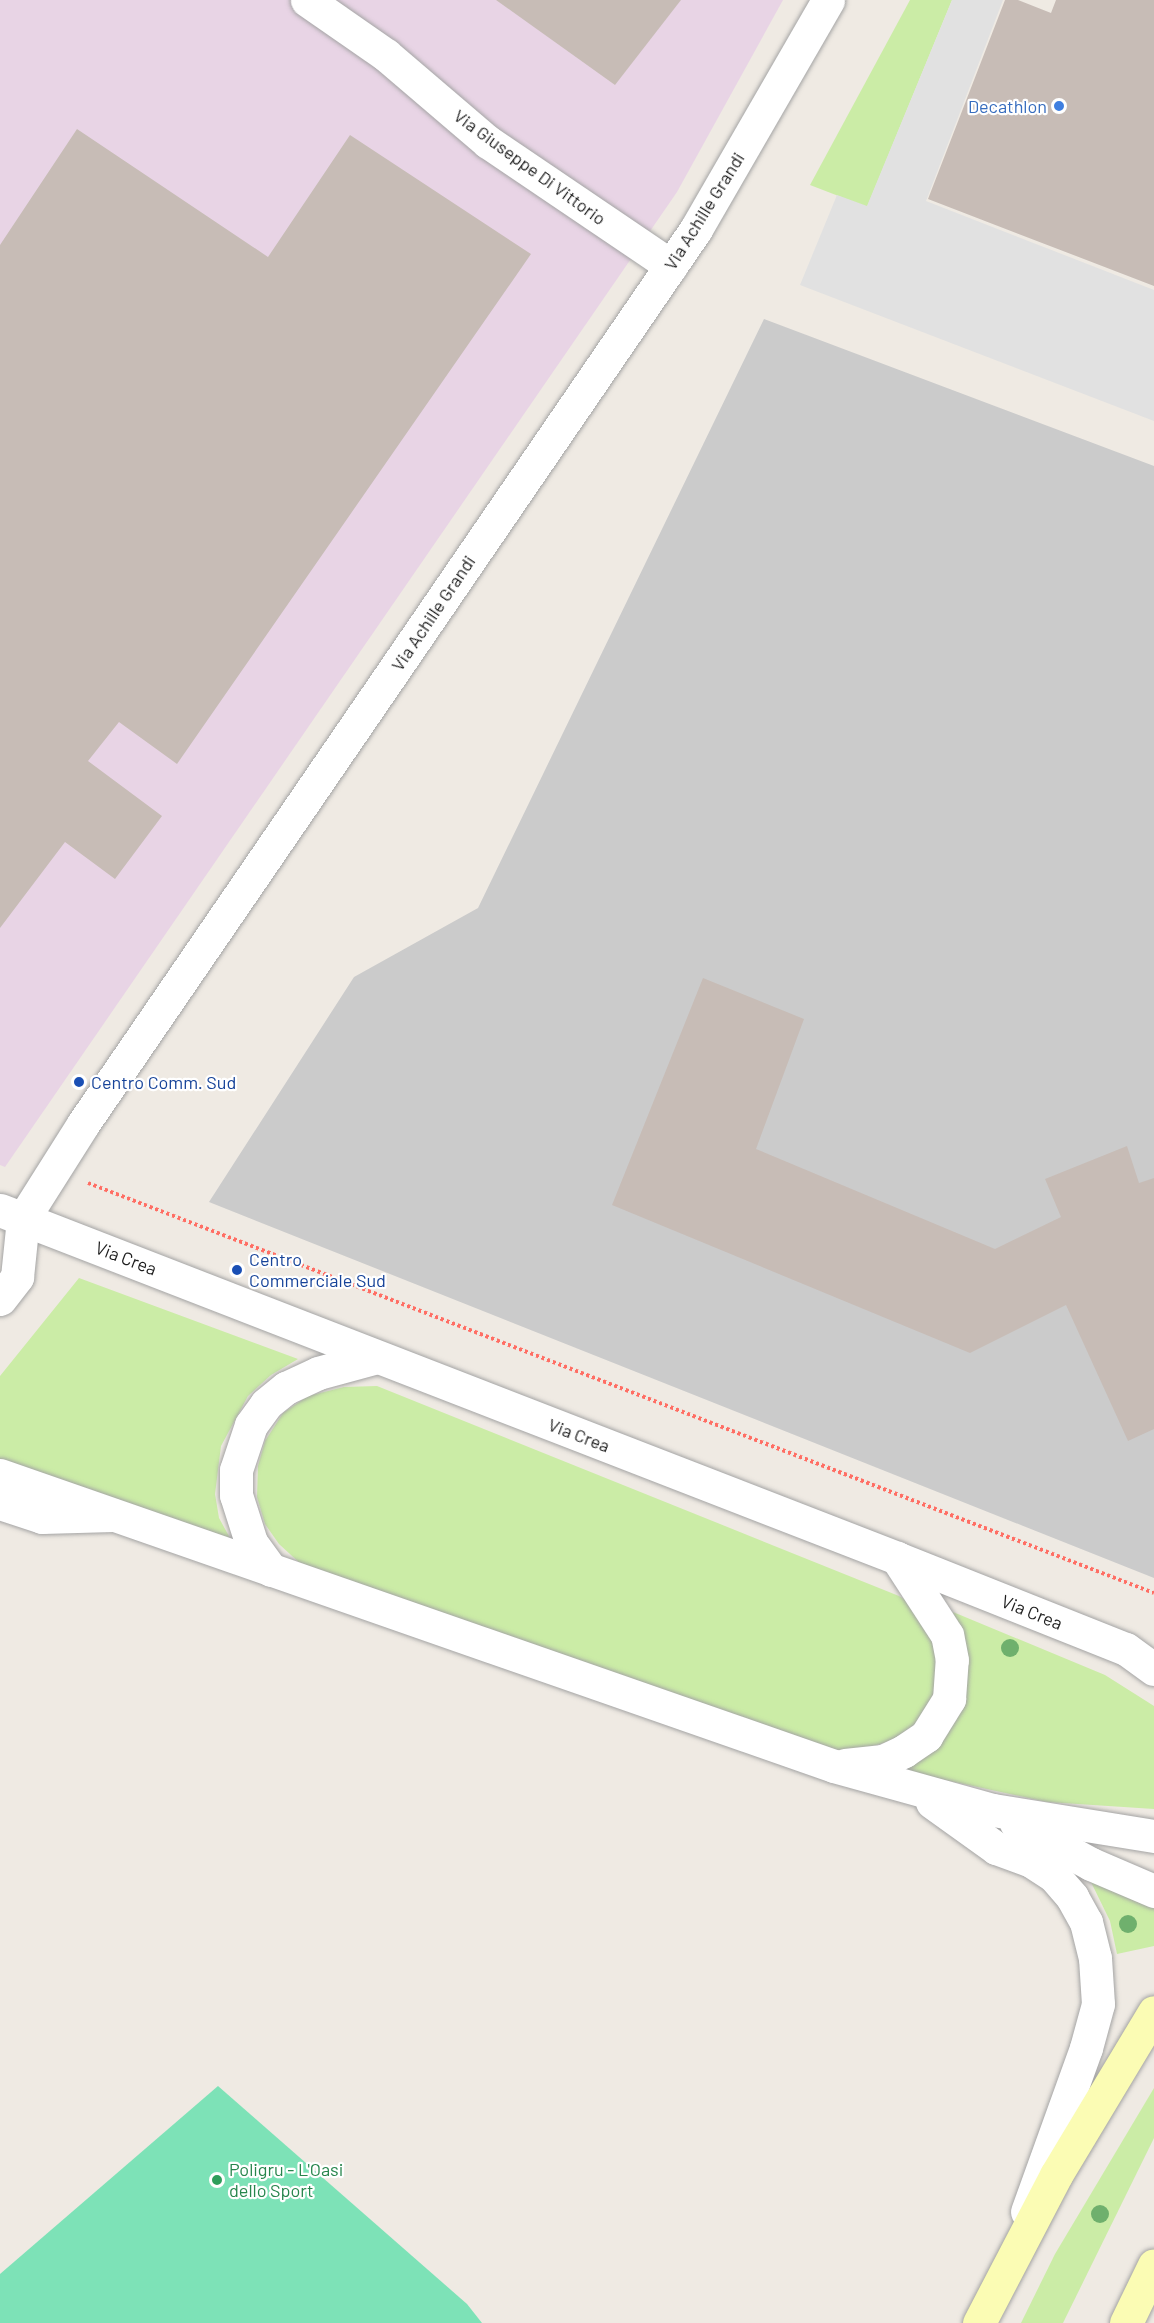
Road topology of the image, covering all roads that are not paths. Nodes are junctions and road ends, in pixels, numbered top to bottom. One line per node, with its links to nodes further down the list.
1 (307, 0): 3 (street, Via Giuseppe Di Vittorio)
2 (828, 0): 3 (street, Via Achille Grandi)
3 (670, 266): 4 (street, Via Achille Grandi)
4 (8, 1220): 5 (street); 6 (street, Via Crea)
5 (0, 1299)
6 (377, 1357): 10 (street, Via Crea); 11 (street)
7 (0, 1475): 9 (street)
8 (0, 1503): 9 (street)
9 (113, 1515): 11 (street)
10 (897, 1558): 12 (street, Via Crea); 14 (street)
11 (271, 1570): 14 (street)
12 (1140, 1652): 13 (street, Via Crea)
13 (1154, 1669)
14 (834, 1766): 15 (street)
15 (918, 1792): 16 (street); 20 (street)
16 (993, 1810): 17 (street); 18 (street)
17 (1154, 1836)
18 (1154, 1891)
19 (1154, 2012): 20 (main road)
20 (1016, 2248): 22 (main road)
21 (1154, 2265): 23 (main road)
22 (979, 2323)
23 (1125, 2323)

